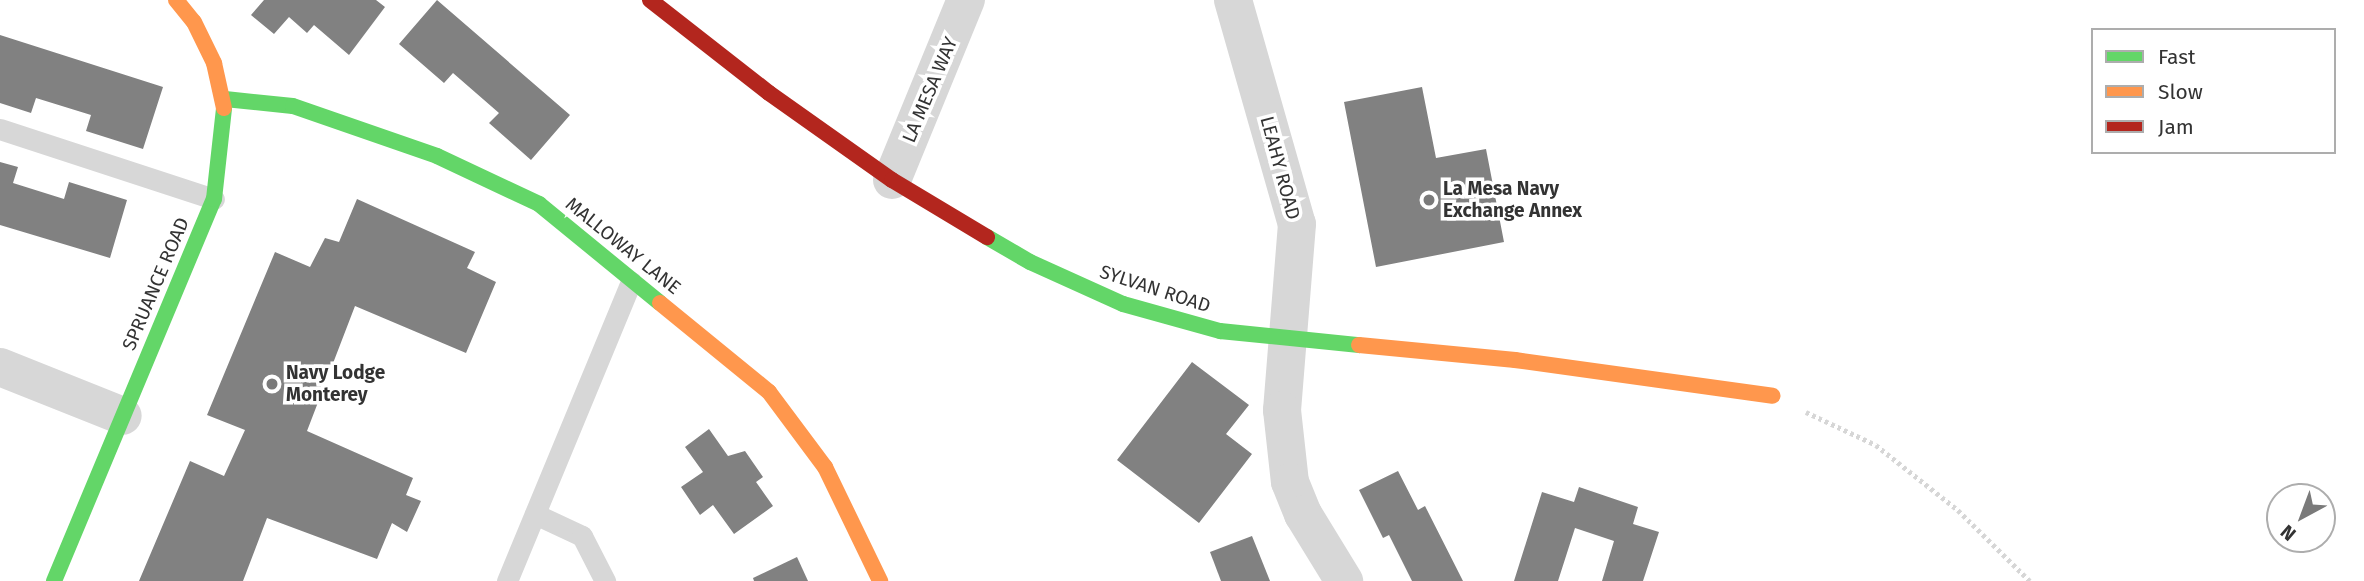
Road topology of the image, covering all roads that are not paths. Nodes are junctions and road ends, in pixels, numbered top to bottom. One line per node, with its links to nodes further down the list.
1 (176, 0): 5 (street, SPRUANCE ROAD)
2 (650, 0): 7 (street, SYLVAN ROAD)
3 (966, 0): 7 (street, LA MESA WAY)
4 (1234, 0): 10 (street, LEAHY ROAD)
5 (225, 99): 8 (street, SPRUANCE ROAD); 9 (street, MALLOWAY LANE)
6 (0, 130): 8 (lane)
7 (892, 180): 10 (street, SYLVAN ROAD)
8 (214, 199): 13 (street, SPRUANCE ROAD)
9 (631, 282): 14 (lane); 18 (street, MALLOWAY LANE)
10 (1289, 340): 12 (street, SYLVAN ROAD); 19 (street, LEAHY ROAD)
11 (0, 368): 13 (street)
12 (1773, 396)
13 (123, 416): 15 (street, SPRUANCE ROAD)
14 (534, 514): 16 (lane); 17 (lane)
15 (54, 581)
16 (507, 581)
17 (605, 581)
18 (880, 581)
19 (1344, 581)

